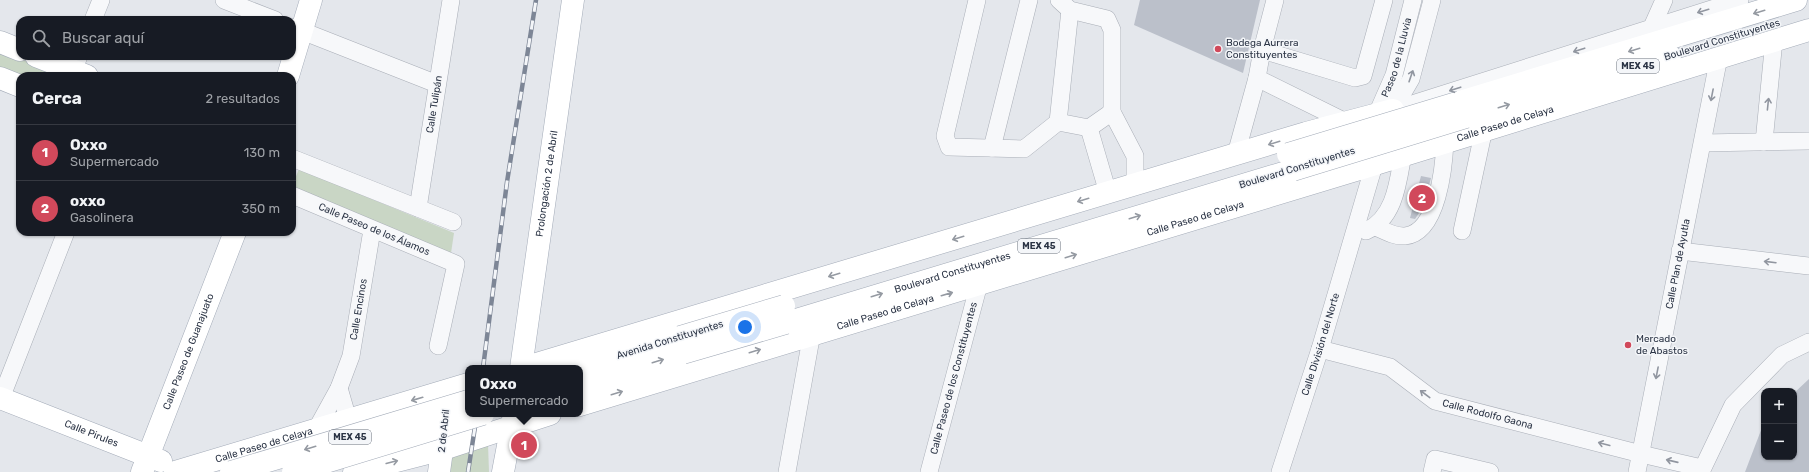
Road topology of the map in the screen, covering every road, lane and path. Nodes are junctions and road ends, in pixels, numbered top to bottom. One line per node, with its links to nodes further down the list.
1 (101, 0): 16 (street)
2 (224, 0): 17 (street)
3 (311, 0): 20 (main road)
4 (451, 0): 34 (street, Calle Tulipán)
5 (573, 0): 76 (main road, Prolongación 2 de Abril)
6 (977, 0): 47 (street)
7 (1029, 0): 47 (street)
8 (1274, 0): 25 (street)
9 (1384, 0): 25 (street)
10 (1413, 0): 37 (street, Paseo de la Lluvia)
11 (1432, 0): 37 (street, Paseo de la Lluvia, one-way to 11)
12 (1664, 0): 19 (street)
13 (1740, 0): 19 (street, Calle Paseo de Celaya, one-way to 19)
14 (1796, 0): 38 (main road, Boulevard Constituyentes / MEX 45, one-way to 38)
15 (1065, 5): 36 (street); 39 (street)
16 (95, 16)
17 (265, 16)
18 (1809, 16): 38 (main road, Boulevard Constituyentes / MEX 45, one-way to 18)
19 (1652, 27): 35 (street, Calle Paseo de Celaya, one-way to 35)
20 (297, 29): 34 (street)
21 (1809, 30): 22 (main road, Calle Paseo de Celaya)
22 (1774, 40): 26 (main road, Calle Paseo de Celaya); 44 (street, one-way to 22)
23 (0, 42): 24 (main road)
24 (16, 48)
25 (1262, 50): 32 (street)
26 (1720, 57): 38 (main road, Calle Paseo de Celaya); 46 (street, Calle Plan de Ayutla, one-way to 46)
27 (51, 60): 29 (main road)
28 (291, 60): 30 (main road)
29 (80, 68)
30 (289, 72)
31 (0, 78): 33 (main road)
32 (1257, 78): 40 (street); 48 (street)
33 (16, 84)
34 (437, 84): 56 (street, Calle Tulipán)
35 (1426, 99): 37 (street, Calle Paseo de Celaya); 43 (street)
36 (1112, 112): 41 (street); 53 (street)
37 (1385, 112): 40 (main road, Calle Paseo de Celaya); 51 (street, Calle División del Norte)
38 (1470, 116): 43 (main road, Calle Paseo de Celaya); 60 (street); 68 (main road, Boulevard Constituyentes / MEX 45, bridge)
39 (1058, 122): 41 (street); 47 (street)
40 (1346, 122): 42 (main road, Calle Paseo de Celaya)
41 (1089, 128): 54 (street)
42 (1306, 133): 48 (main road, Calle Paseo de Celaya, one-way to 48); 52 (street)
43 (1445, 141): 49 (main road, Calle Paseo de Celaya); 58 (street)
44 (1764, 142): 45 (street); 46 (street)
45 (1809, 142)
46 (1703, 143): 64 (street, Calle Plan de Ayutla)
47 (992, 148)
48 (1236, 154): 53 (main road, Calle Paseo de Celaya)
49 (1403, 154): 51 (main road, Calle Paseo de Celaya); 58 (street)
50 (296, 160): 56 (street)
51 (1365, 167): 52 (main road, Calle Paseo de Celaya); 63 (street, Calle División del Norte)
52 (1313, 183): 66 (main road, Calle Paseo de Celaya, one-way to 52)
53 (1135, 185): 54 (main road, Calle Paseo de Celaya)
54 (1108, 193): 68 (main road, Calle Paseo de Celaya, one-way to 68)
55 (296, 197): 59 (street, Calle Paseo de los Álamos)
56 (418, 208): 57 (street)
57 (453, 222)
58 (1376, 227): 63 (street)
59 (372, 230): 72 (street, Calle Paseo de los Álamos); 81 (street, Calle Encinos)
60 (1462, 231)
61 (64, 236): 82 (street)
62 (233, 236): 92 (main road, Calle Paseo de Guanajuato)
63 (1352, 237): 73 (street, Calle División del Norte)
64 (1680, 251): 65 (street, one-way to 64); 91 (street, Calle Plan de Ayutla, one-way to 91)
65 (1809, 266)
66 (979, 284): 69 (main road, Calle Paseo de Celaya, one-way to 66); 101 (street, Calle Paseo de los Constituyentes)
67 (714, 310): 68 (main road, Calle Paseo de Celaya); 74 (street); 75 (main road, Calle Paseo de Celaya)
68 (782, 316): 69 (main road, Calle Paseo de Celaya); 71 (main road, Avenida Constituyentes / MEX 45, bridge); 74 (main road, Calle Paseo de Celaya, one-way to 68)
69 (812, 333): 100 (street)
70 (1809, 342): 93 (street)
71 (681, 345): 78 (main road, Avenida Constituyentes / MEX 45); 79 (main road, Avenida Constituyentes / MEX 45, one-way to 71)
72 (438, 346)
73 (1320, 349): 91 (street, Calle Rodolfo Gaona, one-way to 73); 102 (street, Calle División del Norte)
74 (726, 359): 84 (main road, Calle Paseo de Celaya, one-way to 74)
75 (554, 363): 77 (main road, Calle Paseo de Celaya)
76 (522, 365)
77 (541, 365)
78 (583, 367)
79 (583, 383)
80 (458, 387): 87 (main road, Calle Paseo de Celaya, one-way to 87); 90 (main road, 2 de Abril)
81 (339, 388): 87 (street); 89 (street, Calle Encinos)
82 (0, 399): 92 (main road, Calle Pirules)
83 (465, 402): 96 (main road, MEX 45, one-way to 96, bridge)
84 (583, 404)
85 (473, 417): 97 (main road, MEX 45, bridge)
86 (532, 417): 88 (main road)
87 (352, 418): 89 (main road, Calle Paseo de Celaya); 95 (street)
88 (513, 420): 90 (main road); 99 (main road)
89 (317, 428): 94 (main road, Calle Paseo de Celaya)
90 (443, 449): 95 (main road, one-way to 90); 98 (main road, 2 de Abril)
91 (1641, 454): 93 (street, Calle Rodolfo Gaona, one-way to 91); 105 (street, Calle Plan de Ayutla)
92 (145, 464): 94 (main road, Calle Pirules)
93 (1702, 470)
94 (177, 471)
95 (362, 471)
96 (231, 472)
97 (293, 472)
98 (439, 472)
99 (503, 472)
100 (786, 472)
101 (929, 472)
102 (1280, 472)
103 (1432, 472): 104 (street)
104 (1490, 472)
105 (1637, 472)

